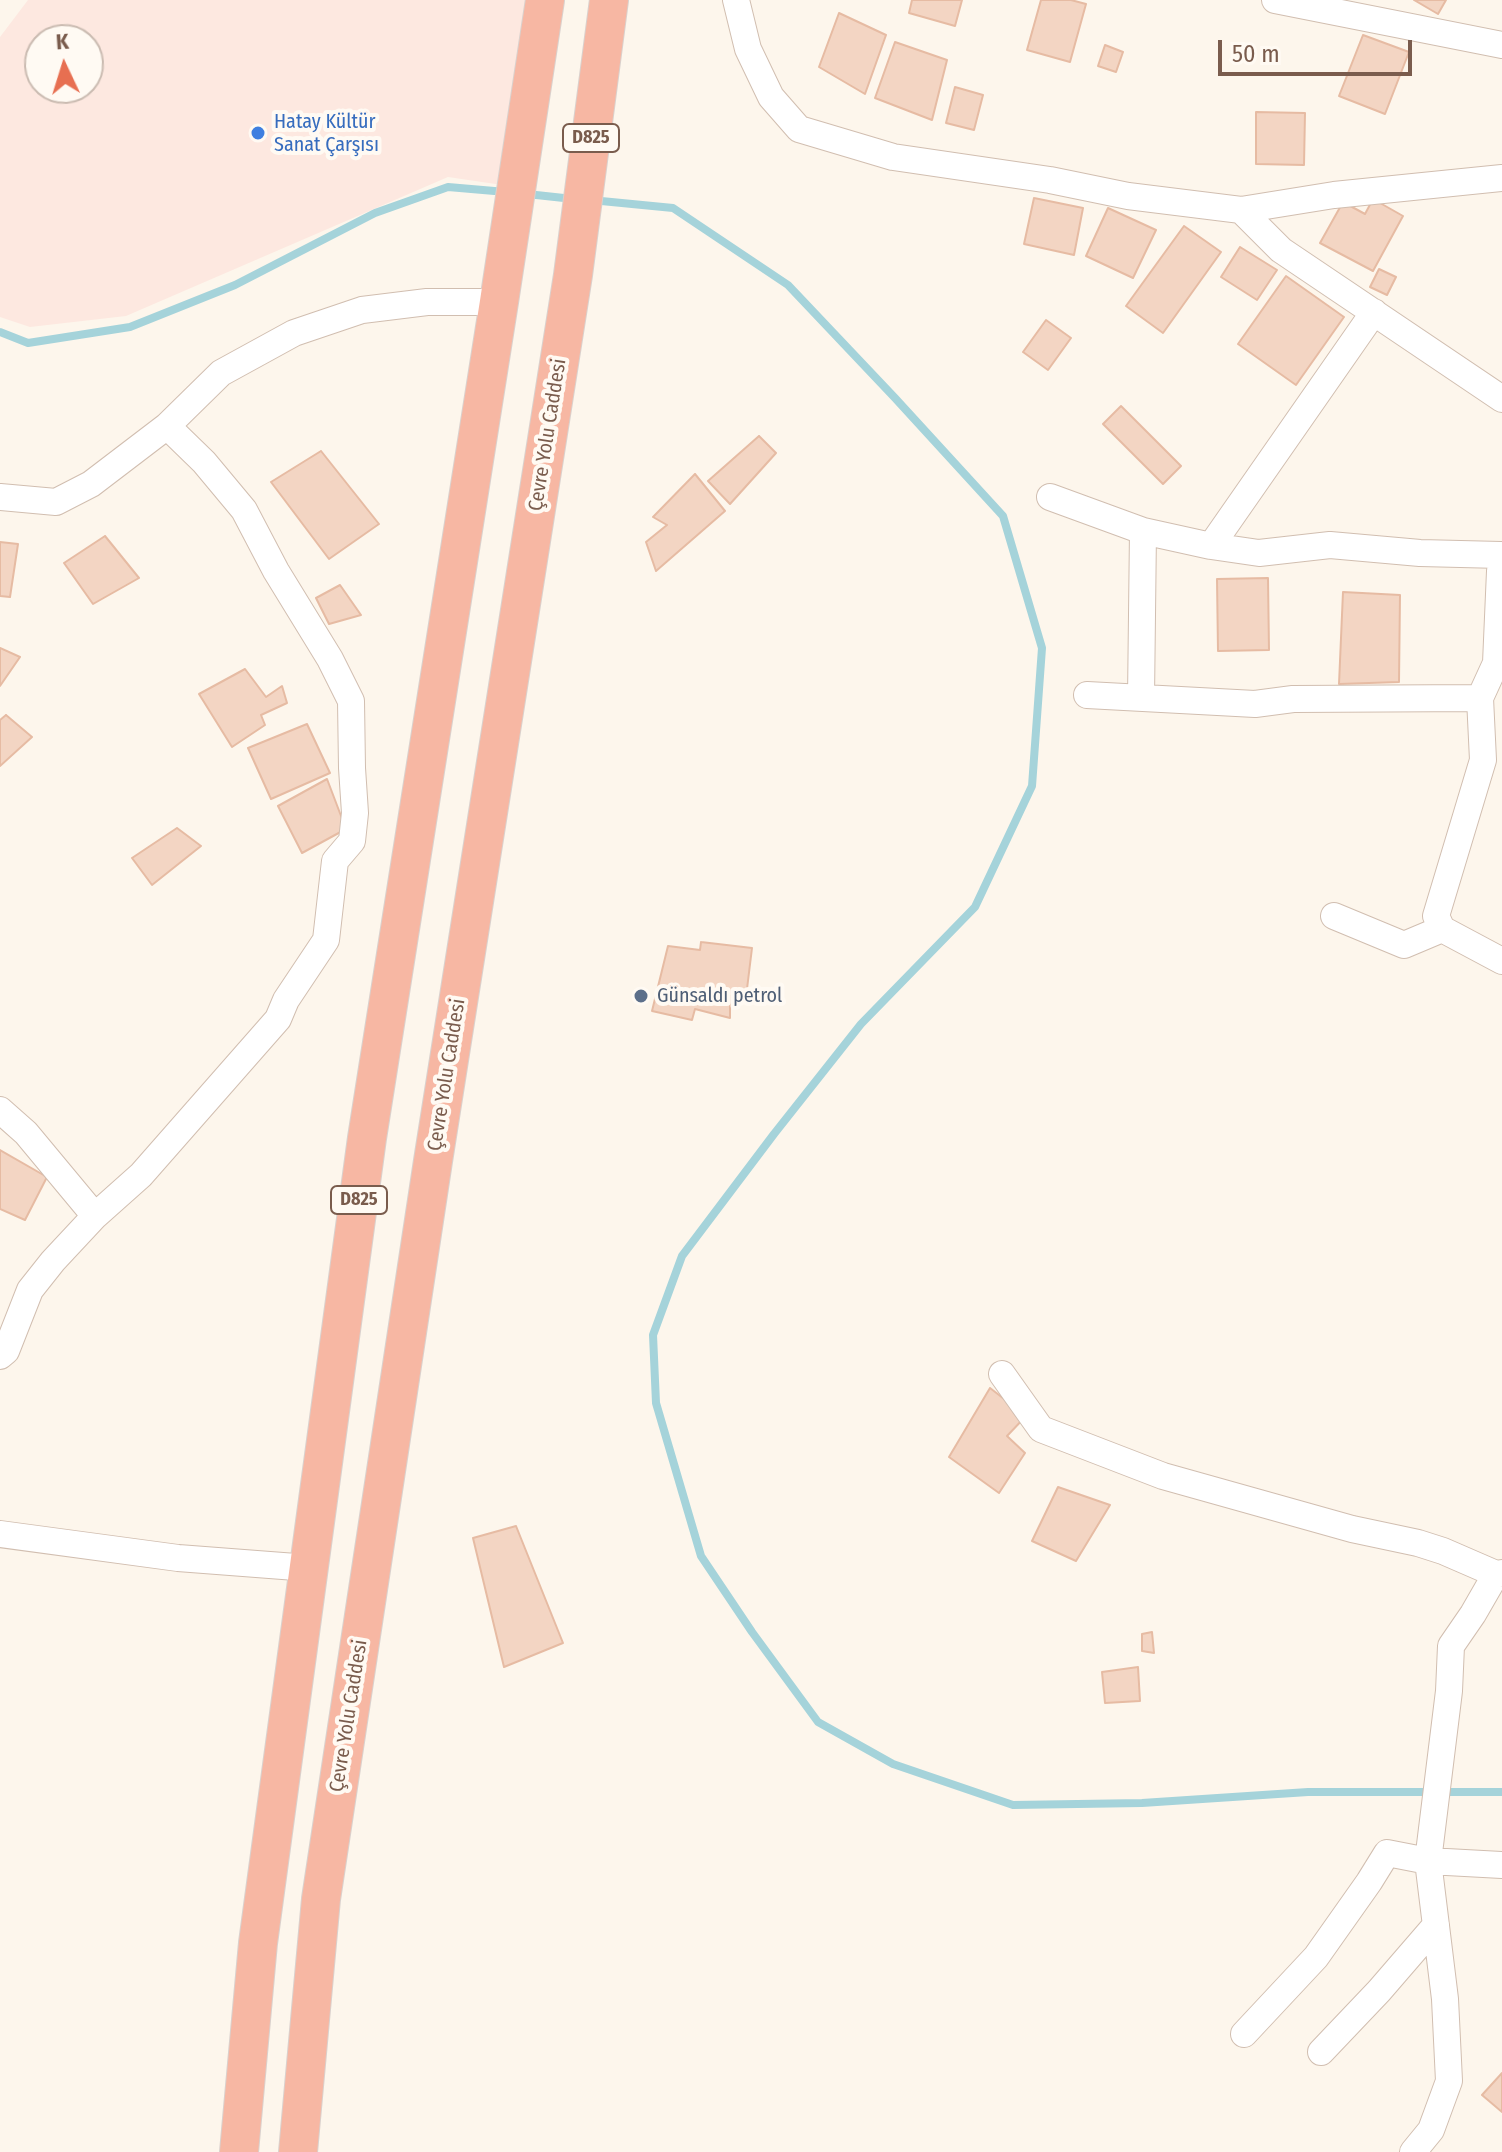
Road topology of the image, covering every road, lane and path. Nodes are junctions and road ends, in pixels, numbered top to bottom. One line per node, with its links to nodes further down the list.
1 (545, 0): 8 (highway, D825)
2 (609, 0): 37 (highway, Çevre Yolu Caddesi / D825)
3 (736, 0): 7 (street)
4 (1275, 0): 5 (street)
5 (1502, 45)
6 (1502, 178): 7 (street)
7 (1241, 210): 9 (street)
8 (499, 302): 11 (street); 29 (highway, D825)
9 (1374, 312): 10 (street); 16 (street)
10 (1502, 399)
11 (167, 426): 12 (street); 25 (street)
12 (0, 497)
13 (1050, 497): 14 (street)
14 (1143, 531): 16 (street); 19 (street)
15 (1502, 532): 17 (street)
16 (1211, 546): 17 (street)
17 (1501, 565): 20 (street)
18 (1087, 695): 19 (street)
19 (1141, 698): 20 (street)
20 (1480, 698): 22 (street)
21 (1334, 916): 22 (street)
22 (1442, 929): 23 (street)
23 (1502, 961)
24 (0, 1110): 25 (street)
25 (95, 1216): 26 (street)
26 (0, 1356)
27 (1002, 1374): 30 (street)
28 (0, 1534): 29 (street)
29 (309, 1568): 36 (highway, D825)
30 (1499, 1574): 31 (street)
31 (1428, 1861): 32 (street); 33 (street); 34 (street)
32 (1502, 1865)
33 (1436, 1925): 35 (street); 38 (street)
34 (1244, 2034)
35 (1321, 2052)
36 (239, 2152)
37 (298, 2152)
38 (1413, 2152)

